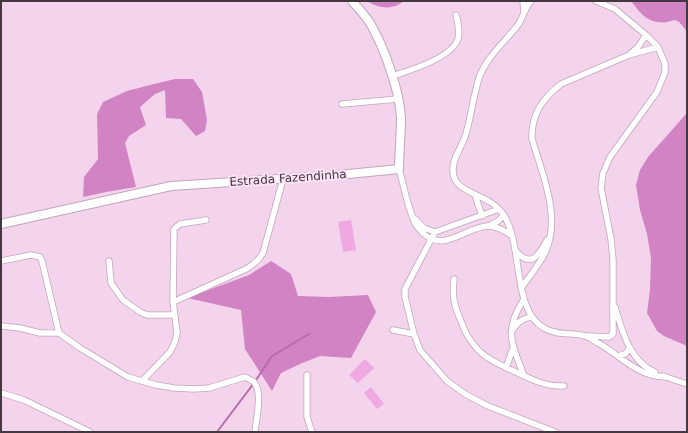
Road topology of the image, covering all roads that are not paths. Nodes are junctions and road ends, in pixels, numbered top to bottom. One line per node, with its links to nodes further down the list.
1 (352, 1): 10 (street)
2 (523, 1): 5 (street)
3 (531, 1): 5 (street)
4 (596, 1): 7 (street)
5 (524, 14): 15 (street)
6 (456, 15): 10 (street)
7 (646, 35): 8 (street); 9 (street)
8 (658, 47): 9 (street); 38 (street)
9 (630, 55): 27 (street)
10 (392, 76): 11 (street)
11 (398, 99): 12 (street); 13 (street)
12 (342, 104)
13 (399, 169): 14 (street, Estrada Fazendinha); 18 (street)
14 (283, 179): 22 (street, Estrada Fazendinha); 37 (street)
15 (475, 195): 16 (street); 19 (street)
16 (499, 209): 17 (street); 19 (street)
17 (504, 215): 23 (street); 28 (street)
18 (413, 216): 26 (street); 29 (street)
19 (482, 216): 20 (street)
20 (475, 219): 24 (street); 25 (street)
21 (206, 220): 37 (street)
22 (1, 224)
23 (487, 226): 24 (street); 28 (street)
24 (478, 228): 30 (street)
25 (444, 230): 26 (street); 30 (street)
26 (435, 232): 29 (street)
27 (550, 234): 31 (street); 35 (street)
28 (512, 236): 31 (street)
29 (432, 239): 30 (street); 44 (street)
30 (447, 240)
31 (516, 251): 35 (street)
32 (1, 261): 43 (street)
33 (109, 261): 39 (street)
34 (454, 279): 53 (street)
35 (522, 287): 36 (street)
36 (524, 299): 40 (street); 45 (street)
37 (173, 302): 39 (street)
38 (613, 303): 47 (street); 48 (street)
39 (175, 315): 57 (street)
40 (531, 317): 45 (street); 46 (street)
41 (1, 326): 43 (street)
42 (393, 330): 44 (street)
43 (59, 333): 57 (street)
44 (414, 334): 64 (street)
45 (511, 334): 49 (street)
46 (585, 336): 47 (street); 50 (street)
47 (611, 336): 48 (street); 50 (street)
48 (627, 341): 51 (street)
49 (513, 348): 53 (street); 55 (street)
50 (608, 348): 52 (street)
51 (630, 348): 52 (street); 56 (street)
52 (618, 356): 56 (street)
53 (506, 368): 55 (street)
54 (307, 375): 63 (street)
55 (524, 376): 59 (street)
56 (665, 377): 58 (street)
57 (142, 381): 62 (street)
58 (687, 384)
59 (564, 386)
60 (1, 393): 61 (street)
61 (90, 432)
62 (255, 432)
63 (312, 432)
64 (555, 432)

